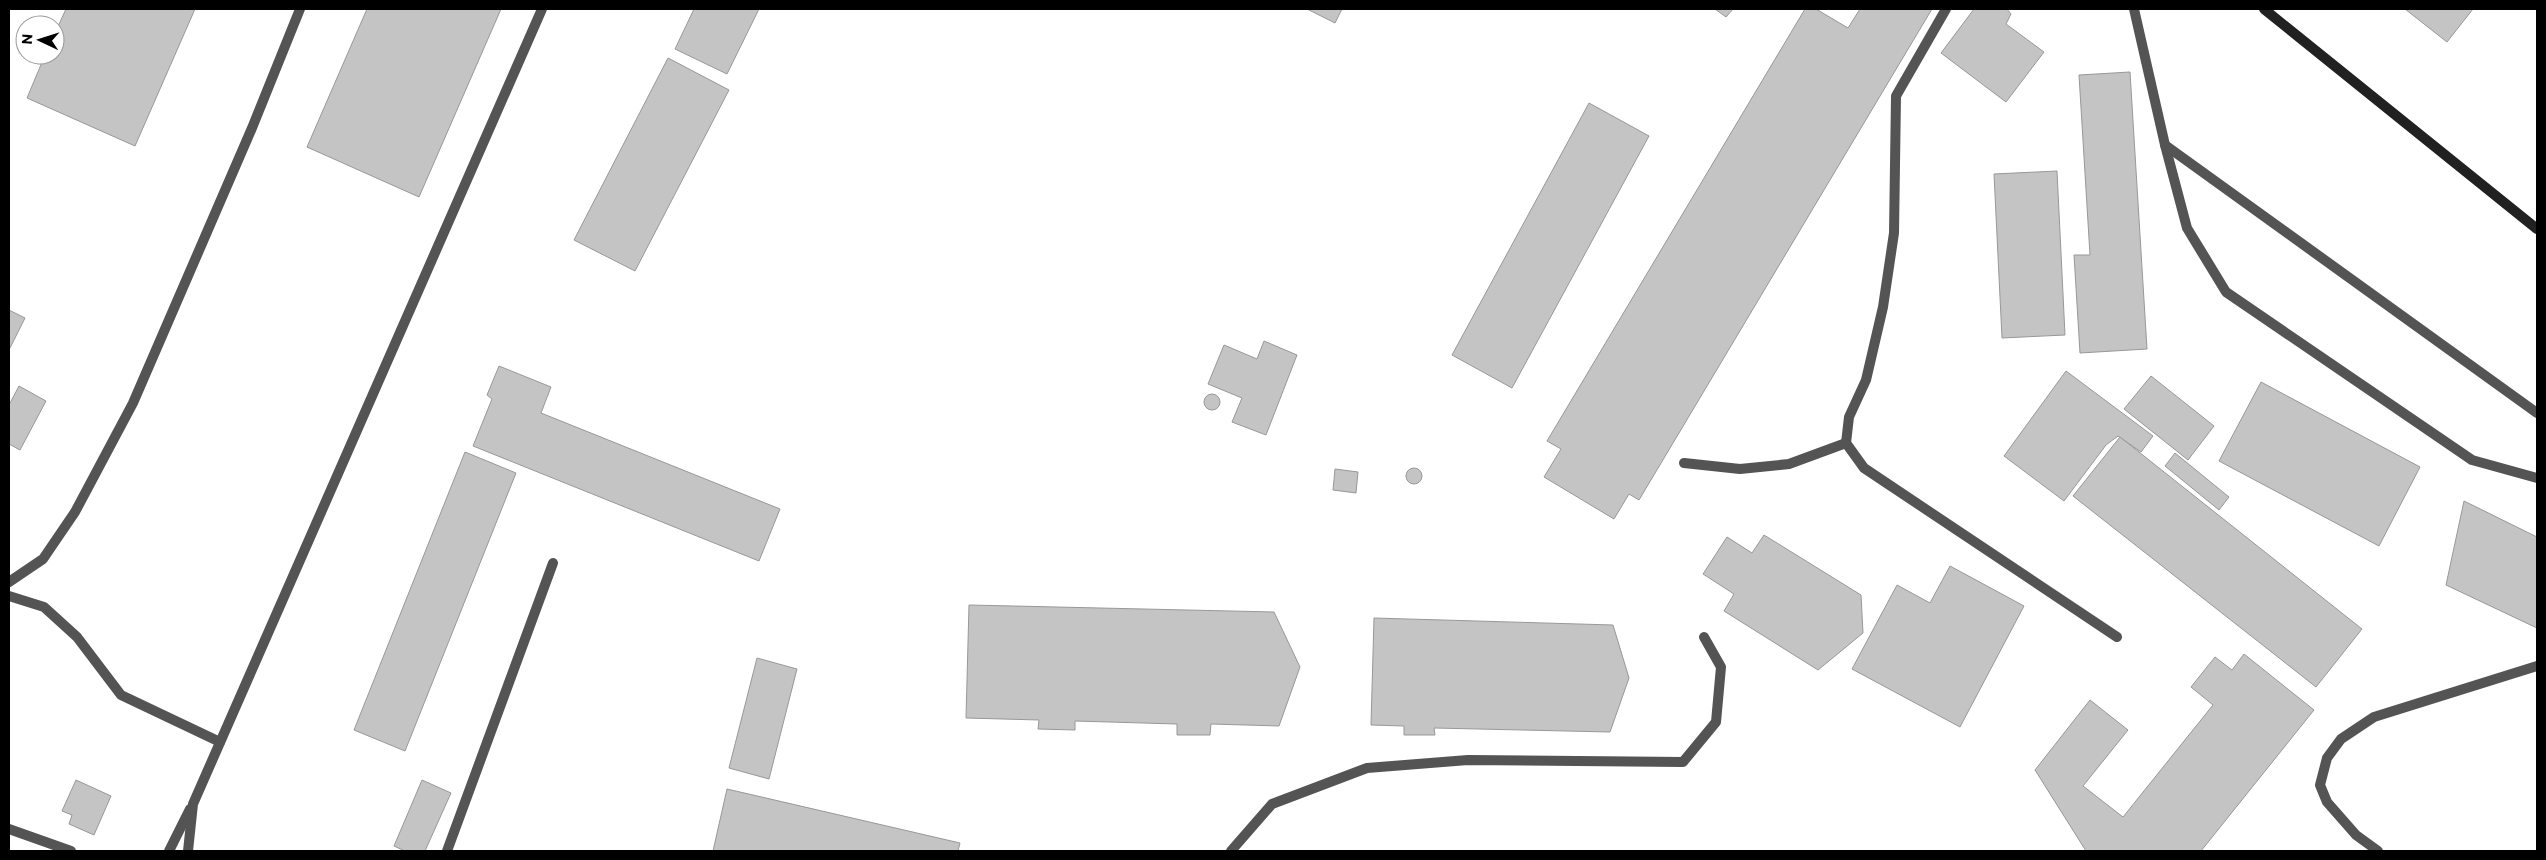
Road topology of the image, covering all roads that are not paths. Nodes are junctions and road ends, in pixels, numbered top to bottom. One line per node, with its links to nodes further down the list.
1 (300, 9): 13 (street)
2 (542, 9): 18 (street)
3 (1946, 9): 9 (street)
4 (2134, 9): 6 (street)
5 (2264, 9): 7 (main road)
6 (2165, 145): 8 (street); 11 (street)
7 (2537, 229)
8 (2537, 413)
9 (1846, 443): 10 (street); 16 (street)
10 (1684, 463)
11 (2537, 478)
12 (553, 563): 24 (street)
13 (9, 582)
14 (9, 596): 18 (street)
15 (1704, 637): 25 (street)
16 (2117, 637)
17 (2537, 666): 26 (street)
18 (220, 742): 19 (street)
19 (193, 804): 22 (street); 23 (street)
20 (9, 829): 21 (street)
21 (70, 851)
22 (169, 851)
23 (188, 851)
24 (447, 851)
25 (1231, 851)
26 (2378, 851)

